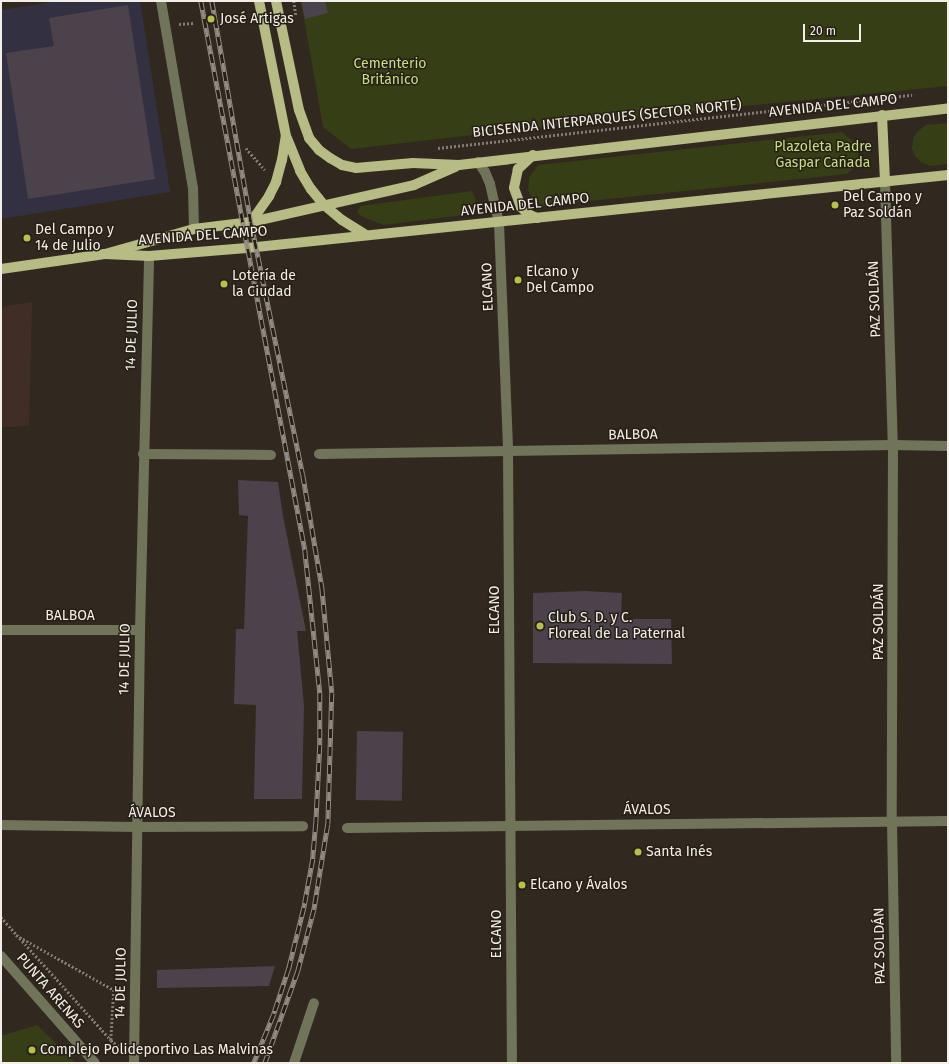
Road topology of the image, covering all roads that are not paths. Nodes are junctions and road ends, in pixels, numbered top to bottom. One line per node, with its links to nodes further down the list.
1 (161, 1): 16 (street)
2 (259, 1): 6 (main road)
3 (276, 1): 9 (main road, AVENIDA DEL CAMPO)
4 (948, 108): 5 (main road, AVENIDA DEL CAMPO)
5 (882, 115): 7 (main road, AVENIDA DEL CAMPO); 11 (main road)
6 (286, 136): 12 (main road); 14 (main road)
7 (533, 155): 8 (main road, AVENIDA DEL CAMPO); 13 (main road)
8 (478, 162): 9 (main road, AVENIDA DEL CAMPO); 15 (street, ELCANO)
9 (459, 165): 12 (main road, AVENIDA DEL CAMPO)
10 (948, 175): 11 (main road, AVENIDA DEL CAMPO)
11 (885, 182): 13 (main road, AVENIDA DEL CAMPO); 21 (street, PAZ SOLDÁN)
12 (324, 204): 14 (main road, AVENIDA DEL CAMPO); 17 (main road)
13 (537, 218): 15 (main road, AVENIDA DEL CAMPO)
14 (251, 222): 16 (main road, AVENIDA DEL CAMPO)
15 (500, 223): 17 (main road, AVENIDA DEL CAMPO); 23 (street, ELCANO)
16 (194, 228): 18 (main road, AVENIDA DEL CAMPO)
17 (364, 234): 19 (main road, AVENIDA DEL CAMPO)
18 (105, 254): 19 (main road, AVENIDA DEL CAMPO); 20 (main road, AVENIDA DEL CAMPO)
19 (149, 256): 24 (street, 14 DE JULIO)
20 (1, 269)
21 (893, 445): 22 (street, BALBOA); 23 (street, BALBOA); 30 (street, PAZ SOLDÁN)
22 (948, 446)
23 (508, 451): 25 (street, BALBOA); 32 (street, ELCANO)
24 (143, 454): 26 (street); 28 (street, 14 DE JULIO)
25 (319, 454)
26 (271, 455)
27 (1, 630): 28 (street, BALBOA)
28 (140, 630): 34 (street, 14 DE JULIO)
29 (948, 821): 30 (street, ÁVALOS)
30 (892, 822): 32 (street, ÁVALOS); 42 (street, PAZ SOLDÁN)
31 (1, 825): 34 (street, ÁVALOS)
32 (510, 825): 35 (street, ÁVALOS); 41 (street, ELCANO)
33 (303, 826): 34 (street, ÁVALOS)
34 (138, 827): 38 (street, 14 DE JULIO)
35 (347, 828)
36 (1, 956): 39 (street, PUNTA ARENAS)
37 (314, 1003): 40 (street)
38 (134, 1061)
39 (95, 1063)
40 (294, 1063)
41 (512, 1063)
42 (896, 1063)

